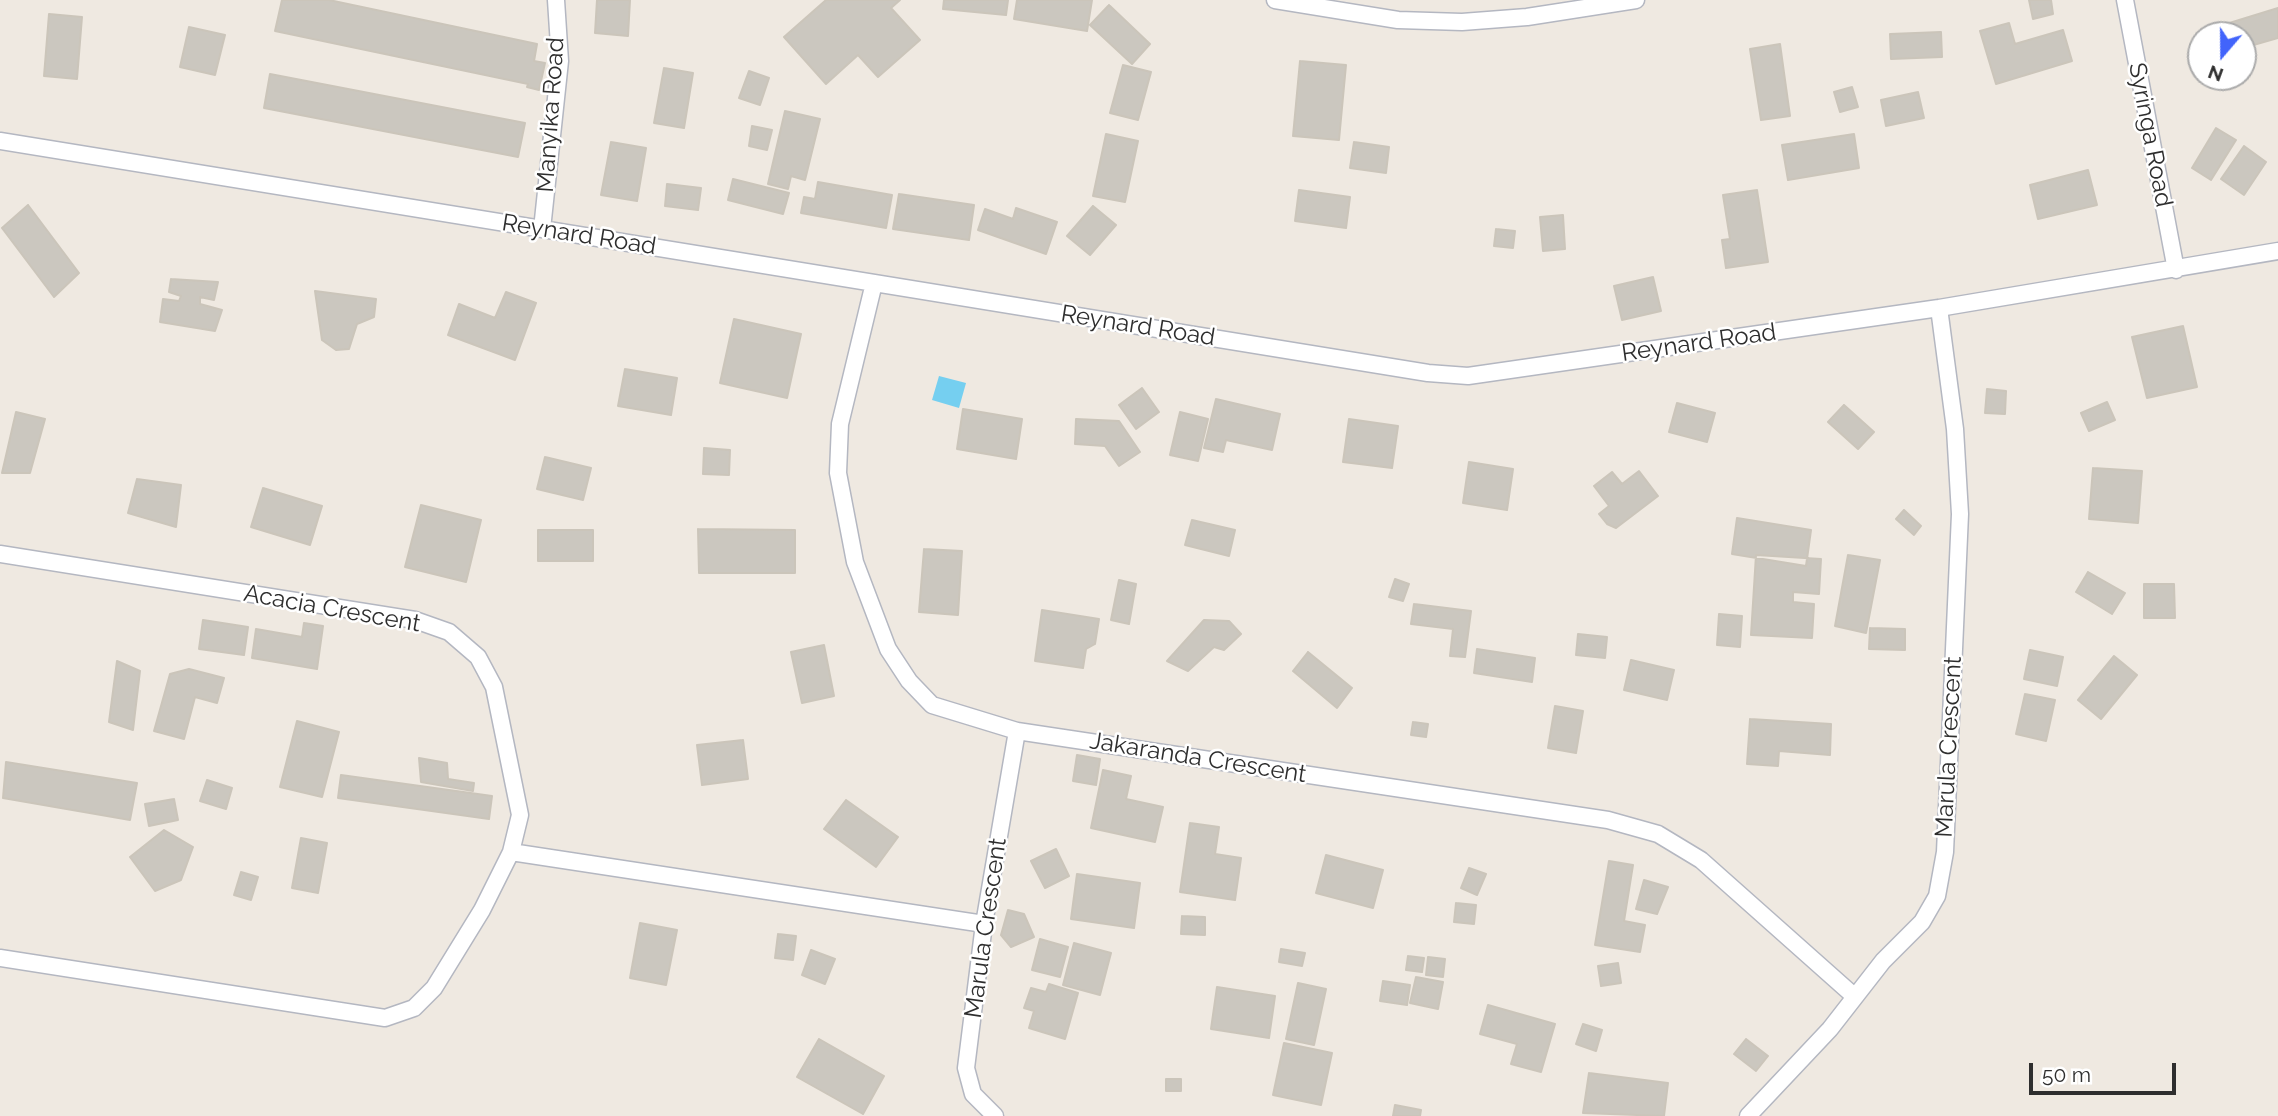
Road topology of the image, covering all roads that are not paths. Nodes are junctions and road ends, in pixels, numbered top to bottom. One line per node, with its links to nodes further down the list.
1 (556, 0): 6 (street, Manyika Road)
2 (1275, 0): 3 (street)
3 (1636, 0)
4 (2124, 0): 8 (street, Syringa Road)
5 (0, 141): 6 (street, Reynard Road)
6 (541, 229): 9 (street, Reynard Road)
7 (2278, 251): 8 (street, Reynard Road)
8 (2176, 270): 10 (street, Reynard Road)
9 (874, 284): 10 (street, Reynard Road); 12 (street, Jakaranda Crescent)
10 (1939, 308): 16 (street, Marula Crescent)
11 (0, 554): 13 (street, Acacia Crescent)
12 (1017, 731): 14 (street, Marula Crescent); 16 (street, Jakaranda Crescent)
13 (511, 852): 14 (street); 15 (street, Acacia Crescent)
14 (984, 924): 17 (street, Marula Crescent)
15 (0, 958)
16 (1854, 996): 18 (street, Marula Crescent)
17 (995, 1116)
18 (1748, 1116)

